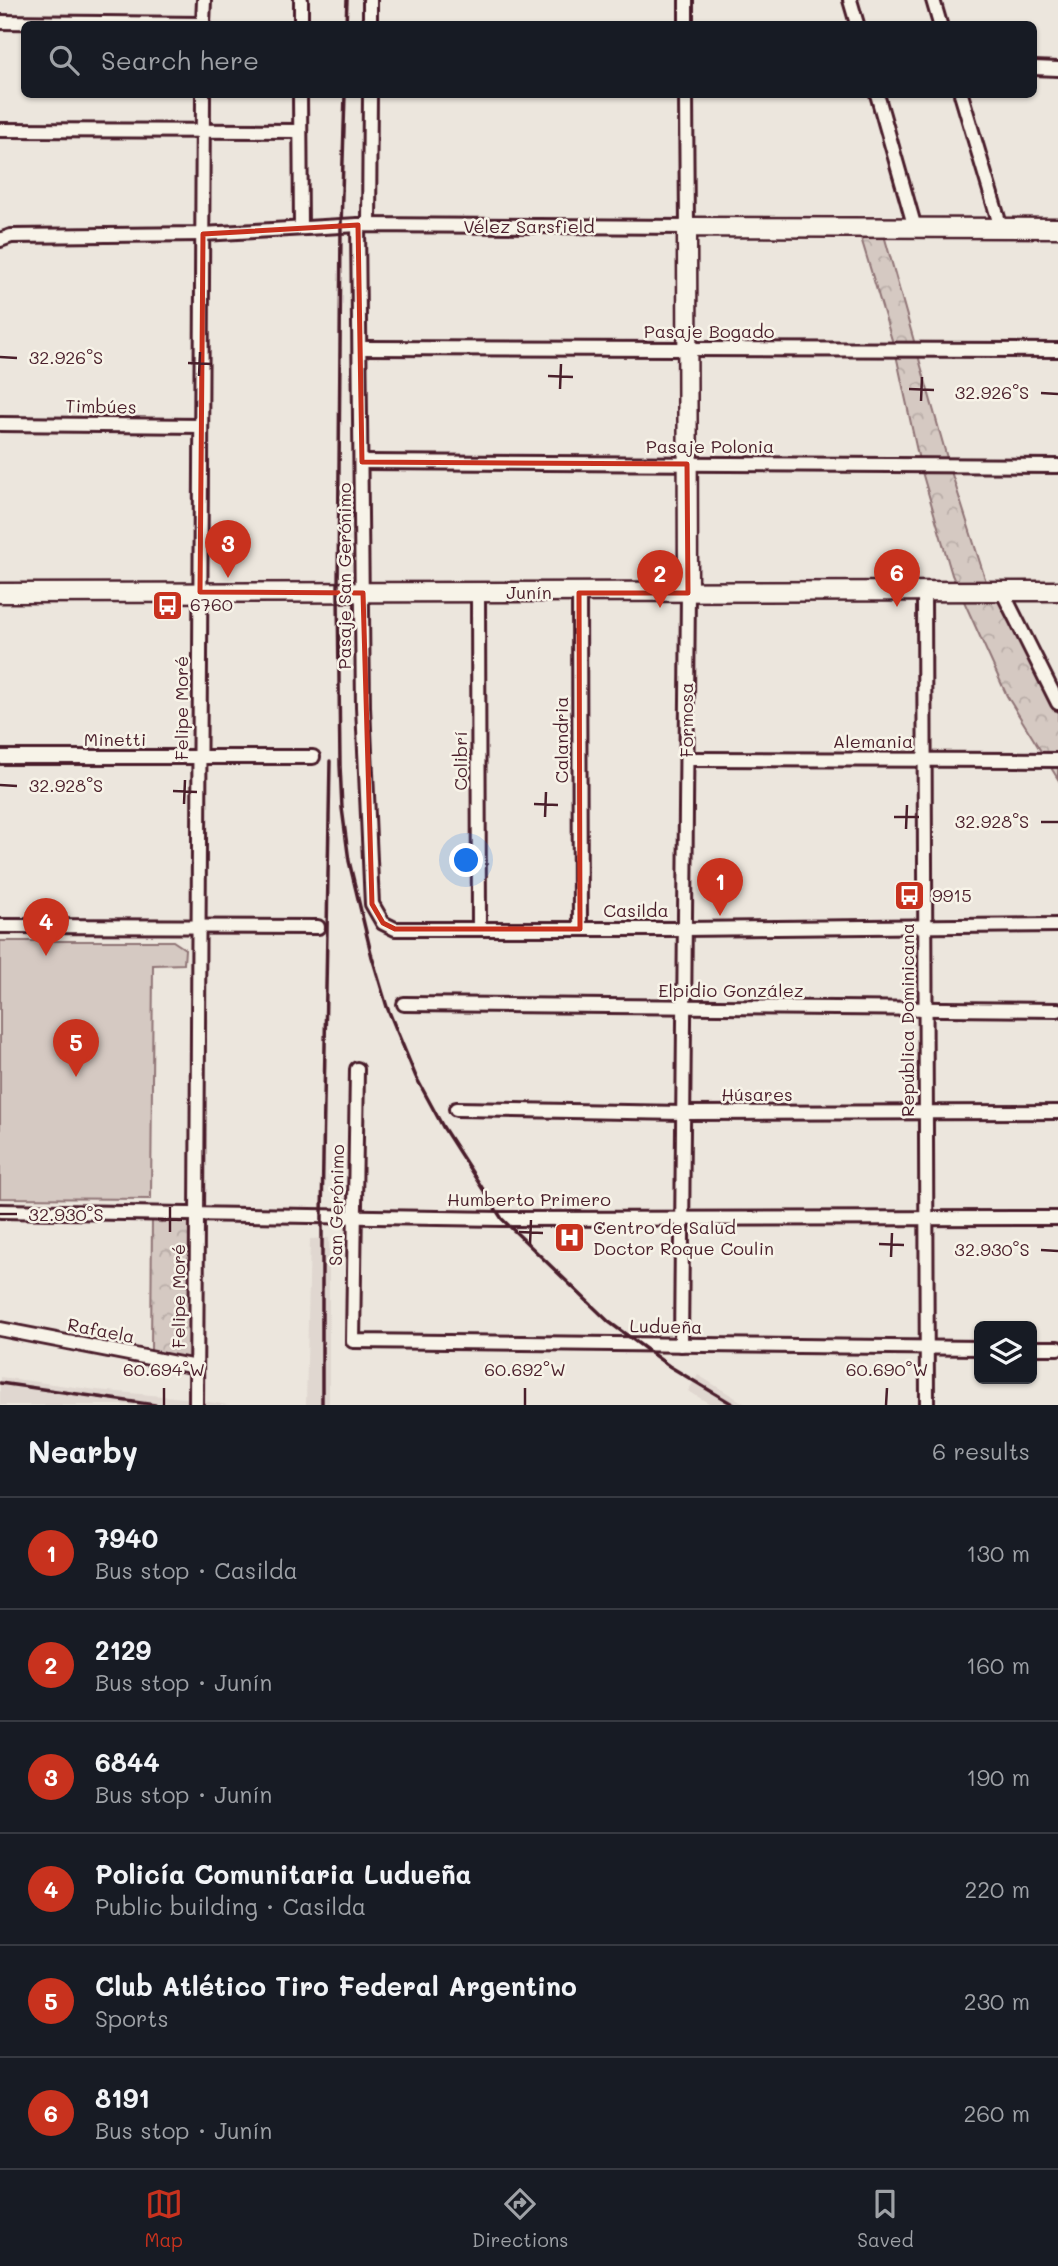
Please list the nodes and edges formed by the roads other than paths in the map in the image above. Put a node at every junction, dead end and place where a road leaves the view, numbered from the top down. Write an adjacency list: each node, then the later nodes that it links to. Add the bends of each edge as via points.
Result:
1 (204, 0): 7 (street)
2 (301, 0): 8 (street)
3 (370, 0): 9 (street)
4 (686, 0): 10 (street)
5 (850, 0): 11 (street)
6 (933, 0): 12 (street)
7 (203, 21)
8 (301, 21)
9 (370, 21)
10 (686, 21)
11 (856, 21)
12 (939, 21)
13 (0, 22): 14 (street)
14 (21, 22)
15 (1037, 68): 16 (street)
16 (1058, 69)
17 (203, 98): 24 (street, Felipe Moré)
18 (300, 98): 25 (street)
19 (370, 98): 26 (street, Pasaje San Gerónimo)
20 (686, 98): 27 (street, Formosa)
21 (878, 98): 29 (street)
22 (962, 98): 30 (street)
23 (0, 130): 24 (street)
24 (203, 131): 25 (street); 32 (street, Felipe Moré)
25 (300, 131): 28 (street)
26 (364, 225): 27 (street, Vélez Sarsfield); 28 (street, Vélez Sarsfield); 34 (street, Pasaje San Gerónimo)
27 (687, 227): 29 (main road, Vélez Sarsfield); 35 (main road, Formosa)
28 (300, 228): 32 (street, Vélez Sarsfield)
29 (915, 228): 30 (main road, Vélez Sarsfield)
30 (1001, 228): 31 (main road, Vélez Sarsfield)
31 (1058, 228)
32 (203, 234): 33 (street, Vélez Sarsfield, via 11,236); 38 (street, Felipe Moré)
33 (0, 240)
34 (360, 348): 35 (street, Pasaje Bogado); 39 (street, Pasaje San Gerónimo)
35 (687, 349): 36 (street, Pasaje Bogado); 40 (main road, Formosa)
36 (1058, 350)
37 (0, 424): 38 (street, Timbúes)
38 (201, 426): 44 (street, Felipe Moré)
39 (362, 462): 40 (street, Pasaje Polonia); 47 (street, Pasaje San Gerónimo)
40 (687, 464): 41 (street, Pasaje Polonia); 50 (main road, Formosa)
41 (1058, 466)
42 (1002, 591): 43 (main road, Junín); 45 (main road, Junín); 51 (street)
43 (1058, 591)
44 (200, 592): 46 (main road, Junín); 47 (main road, Junín); 53 (street, Felipe Moré)
45 (924, 592): 50 (main road, Junín); 56 (street, República Dominicana)
46 (0, 593)
47 (363, 593): 48 (main road, Junín); 58 (street, Pasaje San Gerónimo, via 372,904)
48 (478, 593): 49 (main road, Junín); 64 (street, Colibrí)
49 (579, 593): 50 (main road, Junín); 65 (street, Calandria)
50 (688, 593): 55 (street, Formosa)
51 (1058, 703)
52 (0, 757): 53 (street, Minetti)
53 (200, 757): 54 (street, Minetti); 61 (street, Felipe Moré)
54 (313, 757)
55 (688, 759): 56 (street, Alemania); 66 (street, Formosa)
56 (925, 759): 57 (street, Alemania); 62 (street, República Dominicana)
57 (1058, 760)
58 (383, 923): 64 (street, Casilda, via 395,929)
59 (1058, 925): 62 (street, Casilda)
60 (0, 926): 61 (street)
61 (198, 926): 63 (street); 77 (street, Felipe Moré)
62 (925, 926): 66 (street, Casilda); 69 (street, República Dominicana)
63 (318, 927)
64 (479, 929): 65 (street, Casilda)
65 (580, 929): 66 (street, Casilda)
66 (684, 929): 68 (street, Formosa)
67 (404, 1004): 68 (street, Elpidio González)
68 (685, 1008): 69 (street, Elpidio González); 74 (street, Formosa)
69 (925, 1009): 70 (street, Elpidio González); 75 (street, República Dominicana)
70 (1058, 1010)
71 (357, 1069): 78 (street, San Gerónimo)
72 (456, 1109): 74 (street, Húsares)
73 (1058, 1112): 75 (street, Húsares)
74 (683, 1113): 75 (street, Húsares); 79 (street, Formosa)
75 (926, 1113): 80 (street, República Dominicana)
76 (0, 1211): 77 (street, Humberto Primero)
77 (197, 1213): 78 (street, Humberto Primero); 89 (street, Felipe Moré)
78 (354, 1216): 79 (street, Humberto Primero); 83 (street, San Gerónimo)
79 (683, 1218): 80 (street, Humberto Primero); 84 (street, Formosa)
80 (926, 1218): 81 (street, Humberto Primero); 85 (street, República Dominicana)
81 (1058, 1218)
82 (0, 1329): 89 (street, Rafaela)
83 (352, 1341): 84 (street, Ludueña)
84 (681, 1345): 85 (street, Ludueña)
85 (926, 1348): 86 (street, Ludueña); 91 (street, República Dominicana)
86 (974, 1348)
87 (1037, 1348): 88 (street)
88 (1058, 1348)
89 (196, 1367): 90 (street, Felipe Moré)
90 (196, 1405)
91 (927, 1405)

